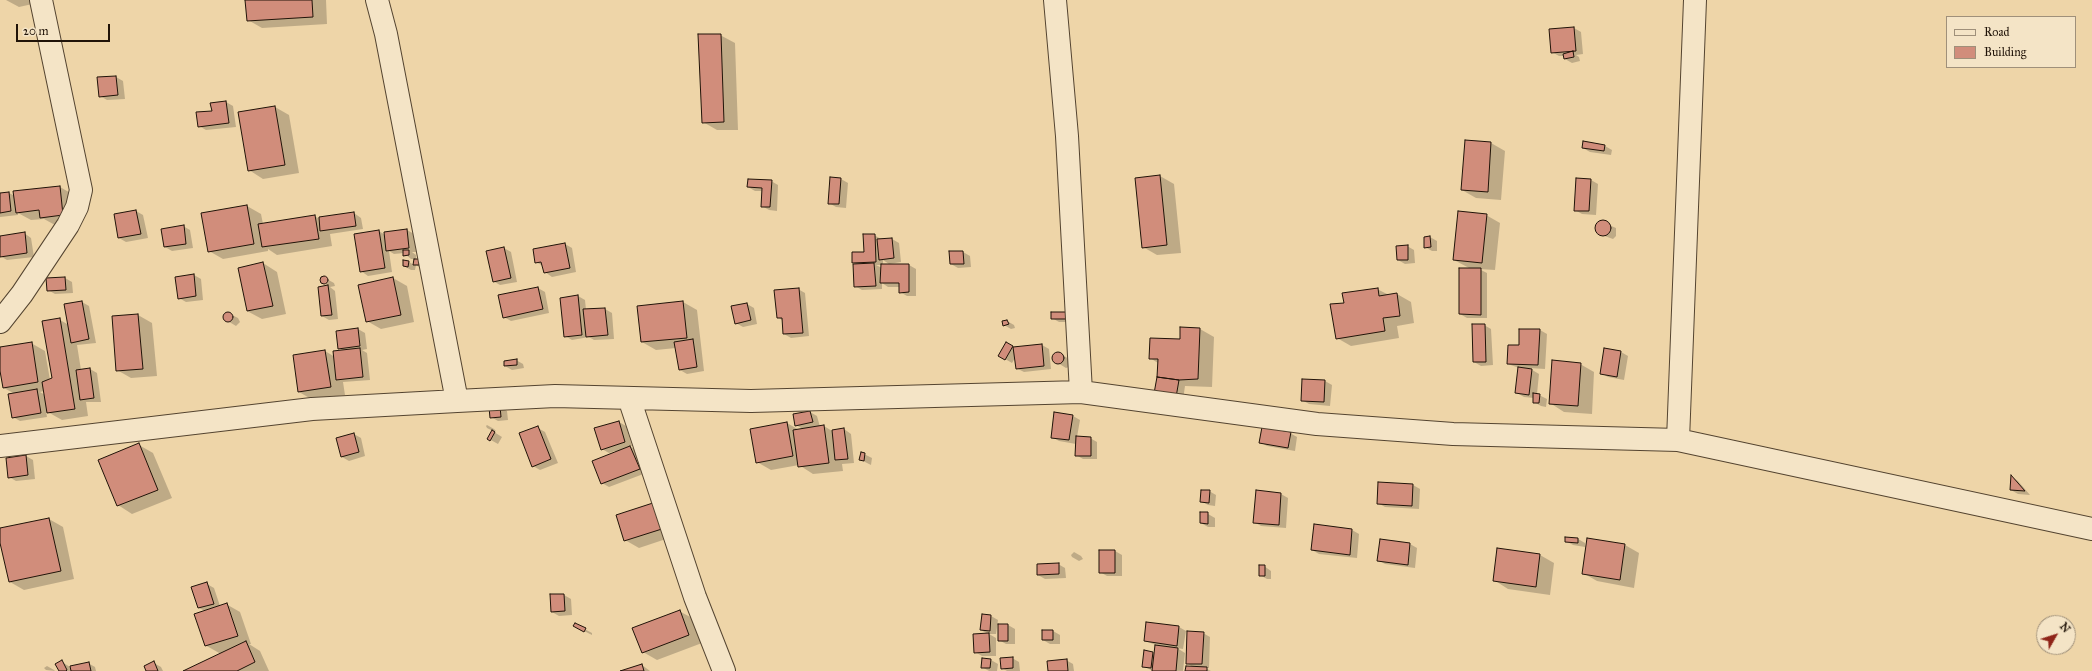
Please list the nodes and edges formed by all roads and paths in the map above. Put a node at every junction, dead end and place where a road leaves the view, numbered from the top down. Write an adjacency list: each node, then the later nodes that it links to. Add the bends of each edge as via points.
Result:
1 (41, 0): 5 (street, via 80,190 77,206 68,225)
2 (377, 0): 8 (street)
3 (1054, 0): 6 (street, via 1067,136)
4 (1695, 0): 9 (street)
5 (0, 322)
6 (1081, 392): 7 (street, via 751,401); 9 (street, via 1317,424 1453,434)
7 (629, 398): 8 (street, via 555,396); 12 (street, via 695,597)
8 (457, 401): 10 (street, via 312,409)
9 (1678, 440): 11 (street)
10 (0, 446)
11 (2092, 529)
12 (724, 671)

